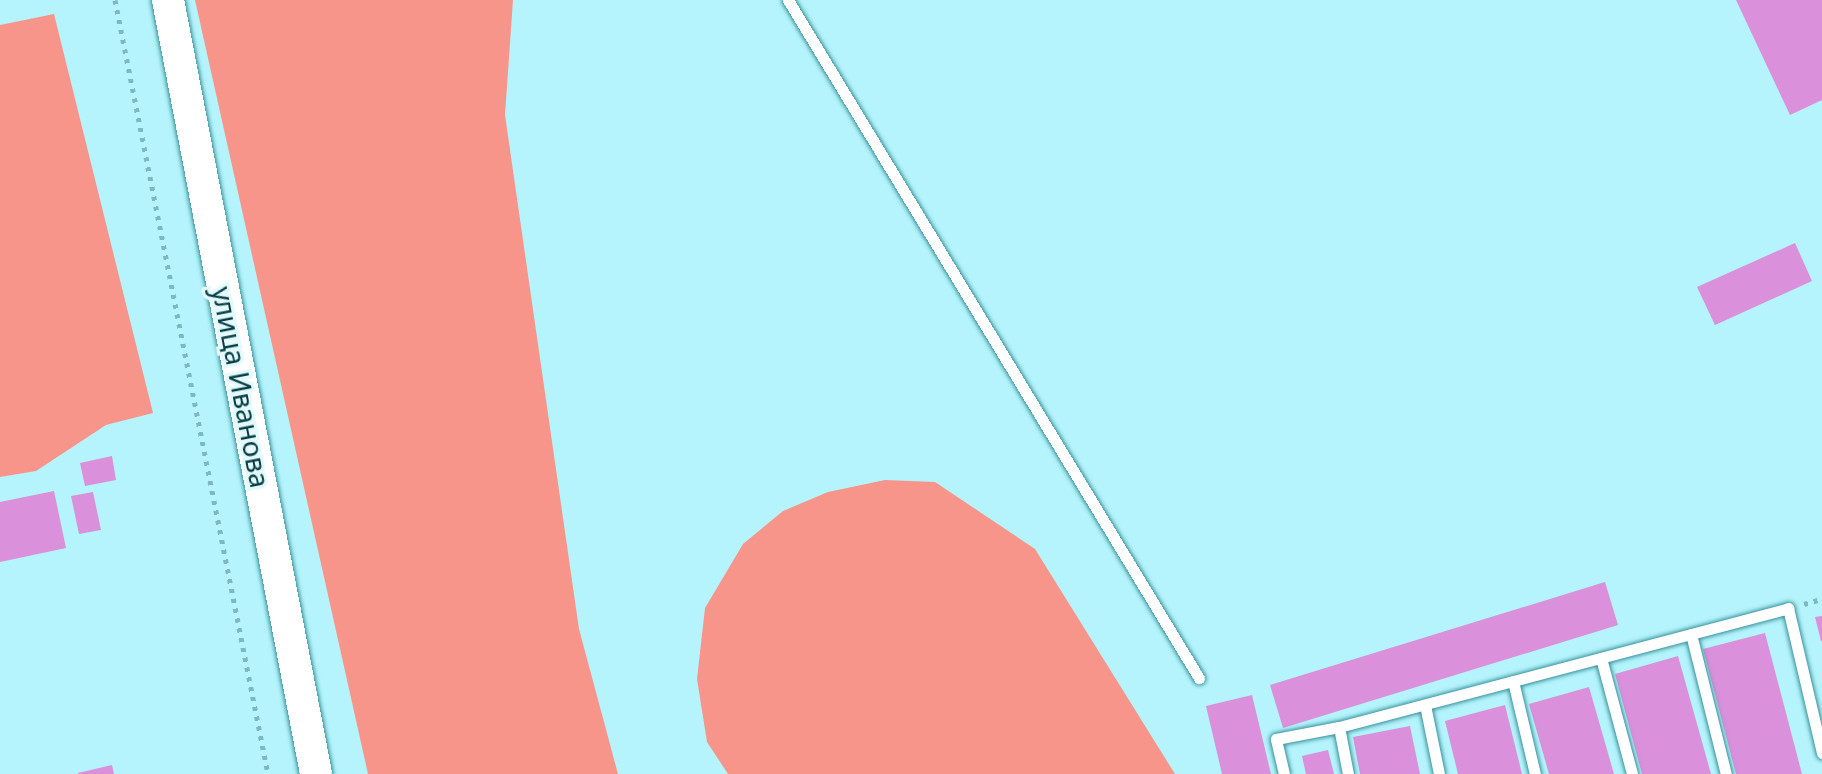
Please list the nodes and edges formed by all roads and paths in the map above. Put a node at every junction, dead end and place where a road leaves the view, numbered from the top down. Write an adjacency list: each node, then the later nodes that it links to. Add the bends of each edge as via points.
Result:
1 (115, 0): 11 (path)
2 (168, 0): 12 (main road, улица Иванова)
3 (788, 0): 6 (lane)
4 (1691, 634): 5 (lane); 10 (lane, via 1788,608); 18 (lane)
5 (1601, 658): 7 (lane); 17 (lane)
6 (1199, 678)
7 (1513, 681): 8 (lane); 16 (lane)
8 (1425, 705): 9 (lane); 15 (lane)
9 (1339, 727): 13 (lane, via 1276,739); 14 (lane)
10 (1822, 753)
11 (268, 774)
12 (316, 774)
13 (1284, 774)
14 (1348, 774)
15 (1439, 774)
16 (1535, 774)
17 (1632, 774)
18 (1726, 774)

